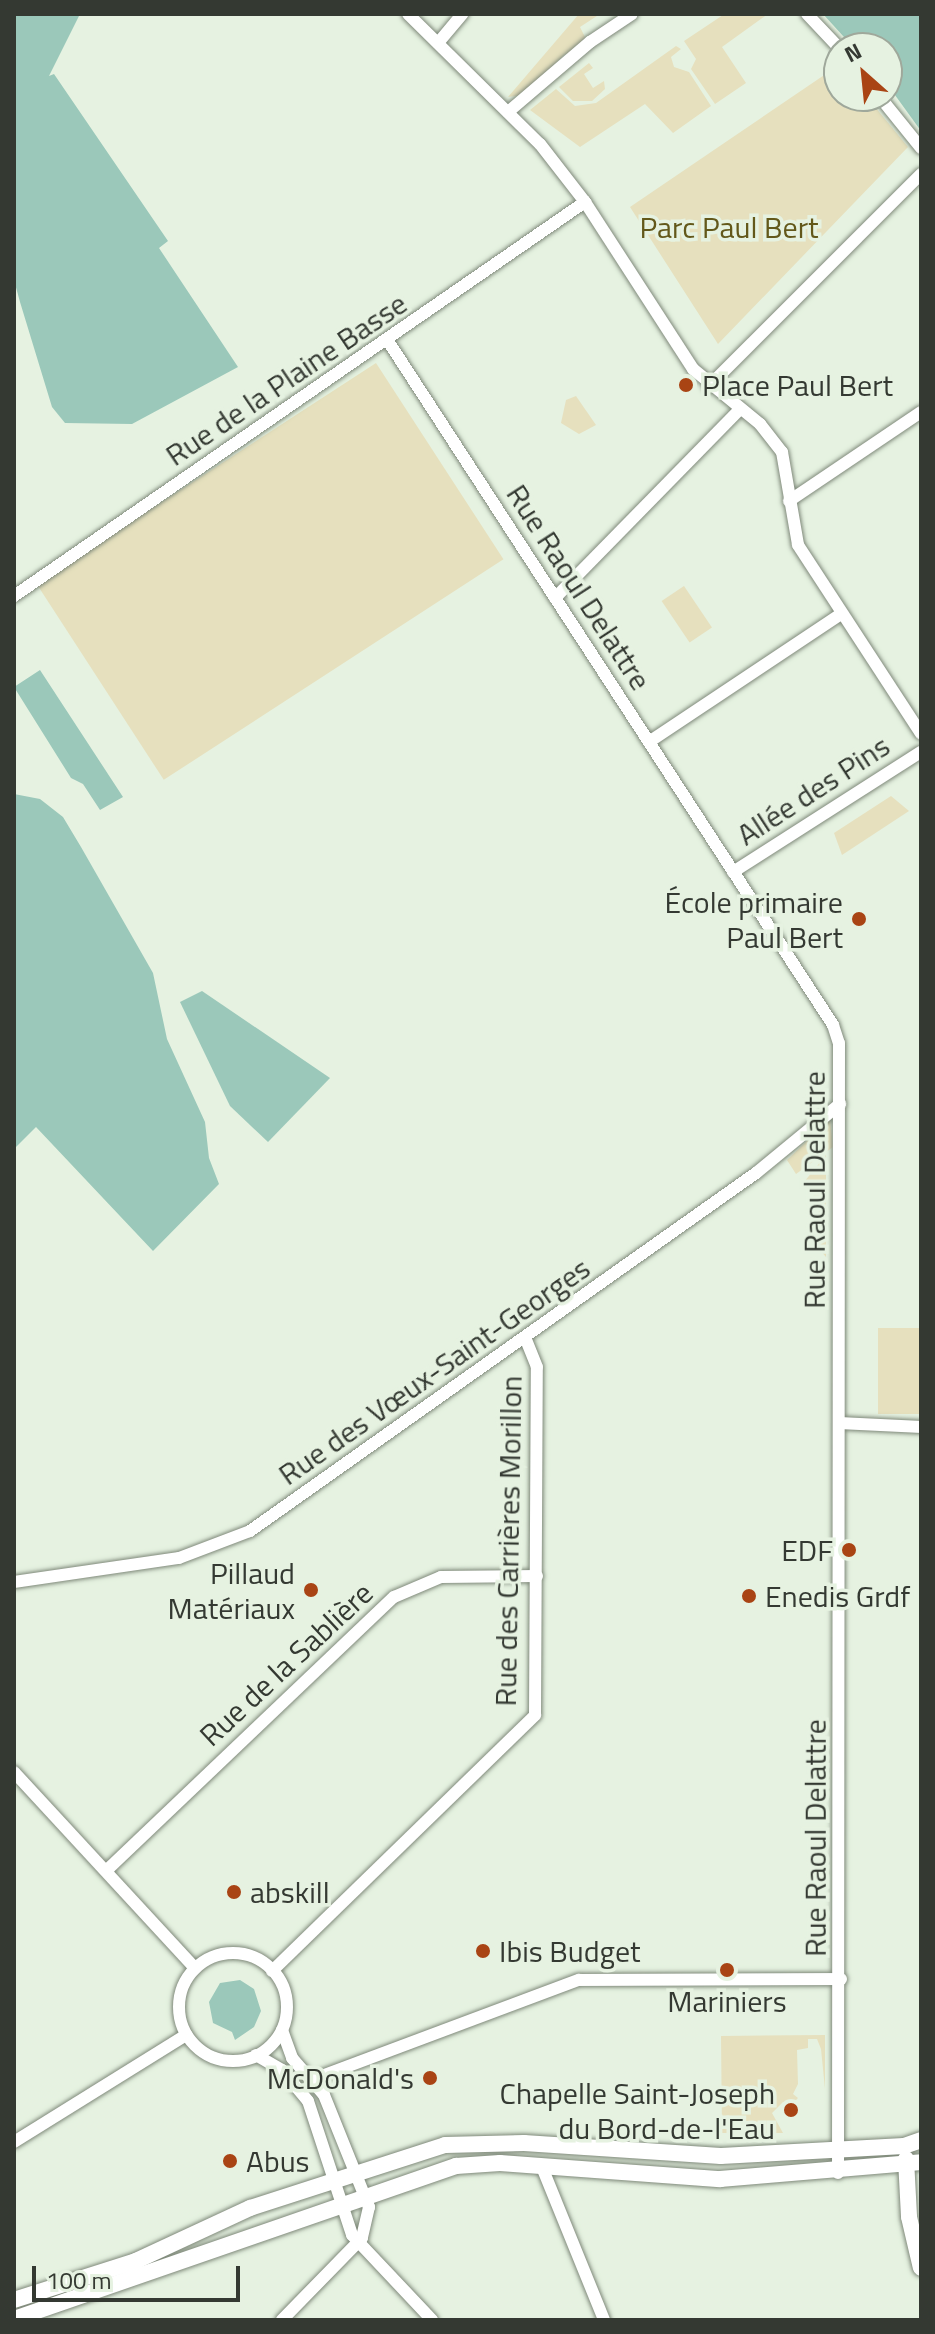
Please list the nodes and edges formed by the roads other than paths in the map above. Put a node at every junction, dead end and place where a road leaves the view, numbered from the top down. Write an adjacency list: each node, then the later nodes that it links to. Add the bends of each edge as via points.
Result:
1 (408, 14): 6 (street)
2 (462, 14): 6 (street)
3 (632, 14): 7 (street, via 590,42)
4 (807, 14): 5 (street)
5 (824, 32)
6 (438, 43): 7 (street)
7 (508, 112): 11 (street)
8 (892, 112): 9 (street)
9 (921, 148)
10 (921, 174): 13 (street)
11 (585, 202): 12 (street, Rue de la Plaine Basse); 13 (street)
12 (388, 341): 17 (street, Rue de la Plaine Basse); 18 (street, Rue Raoul Delattre)
13 (709, 386): 14 (street)
14 (740, 409): 16 (street, via 782,452); 18 (street)
15 (921, 412): 16 (street)
16 (789, 501): 19 (street, via 798,545)
17 (14, 596)
18 (555, 598): 21 (street, Rue Raoul Delattre)
19 (841, 614): 20 (street); 21 (street)
20 (921, 734)
21 (649, 742): 23 (street, Rue Raoul Delattre)
22 (921, 752): 23 (street, Allée des Pins)
23 (733, 872): 24 (street, Rue Raoul Delattre, via 833,1025 839,1043)
24 (840, 1104): 25 (street, Rue des Vœux-Saint-Georges, via 802,1140); 26 (street, Rue Raoul Delattre)
25 (526, 1340): 28 (street, Rue des Carrières Morillon, via 537,1367); 29 (street, Rue des Vœux-Saint-Georges, via 226,1543 167,1560)
26 (840, 1423): 27 (street); 34 (street, Rue Raoul Delattre)
27 (921, 1427)
28 (537, 1576): 31 (street, Rue de la Sablière, via 441,1577 394,1597); 33 (street, Rue des Carrières Morillon, via 538,1708 530,1724)
29 (14, 1582)
30 (14, 1772): 31 (street)
31 (107, 1870): 32 (street)
32 (195, 1968): 33 (street, via 230,1953 249,1956); 36 (street, via 179,2003)
33 (272, 1971): 35 (street, via 286,1999)
34 (841, 1979): 38 (street, via 579,1980); 42 (street, Rue Raoul Delattre)
35 (282, 2030): 37 (street); 38 (street, via 287,2051)
36 (186, 2035): 37 (street, via 217,2059); 40 (street)
37 (256, 2055): 47 (street, via 282,2070 306,2096)
38 (311, 2080): 46 (street, via 324,2095)
39 (921, 2140): 41 (main road)
40 (14, 2142)
41 (904, 2146): 42 (main road); 43 (main road)
42 (838, 2150): 45 (street, Rue Raoul Delattre); 46 (main road, via 721,2156 470,2144 426,2149)
43 (914, 2165): 45 (main road); 49 (main road, via 909,2217)
44 (542, 2167): 45 (main road, via 692,2179); 46 (main road, via 456,2166); 54 (street)
45 (838, 2173)
46 (361, 2184): 47 (main road); 47 (main road); 48 (street, via 366,2229)
47 (339, 2190): 48 (street); 50 (main road, via 250,2208 136,2261); 51 (main road, via 140,2279)
48 (357, 2242): 52 (street); 53 (street)
49 (921, 2268)
50 (14, 2300)
51 (14, 2319)
52 (282, 2320)
53 (432, 2320)
54 (604, 2320)

